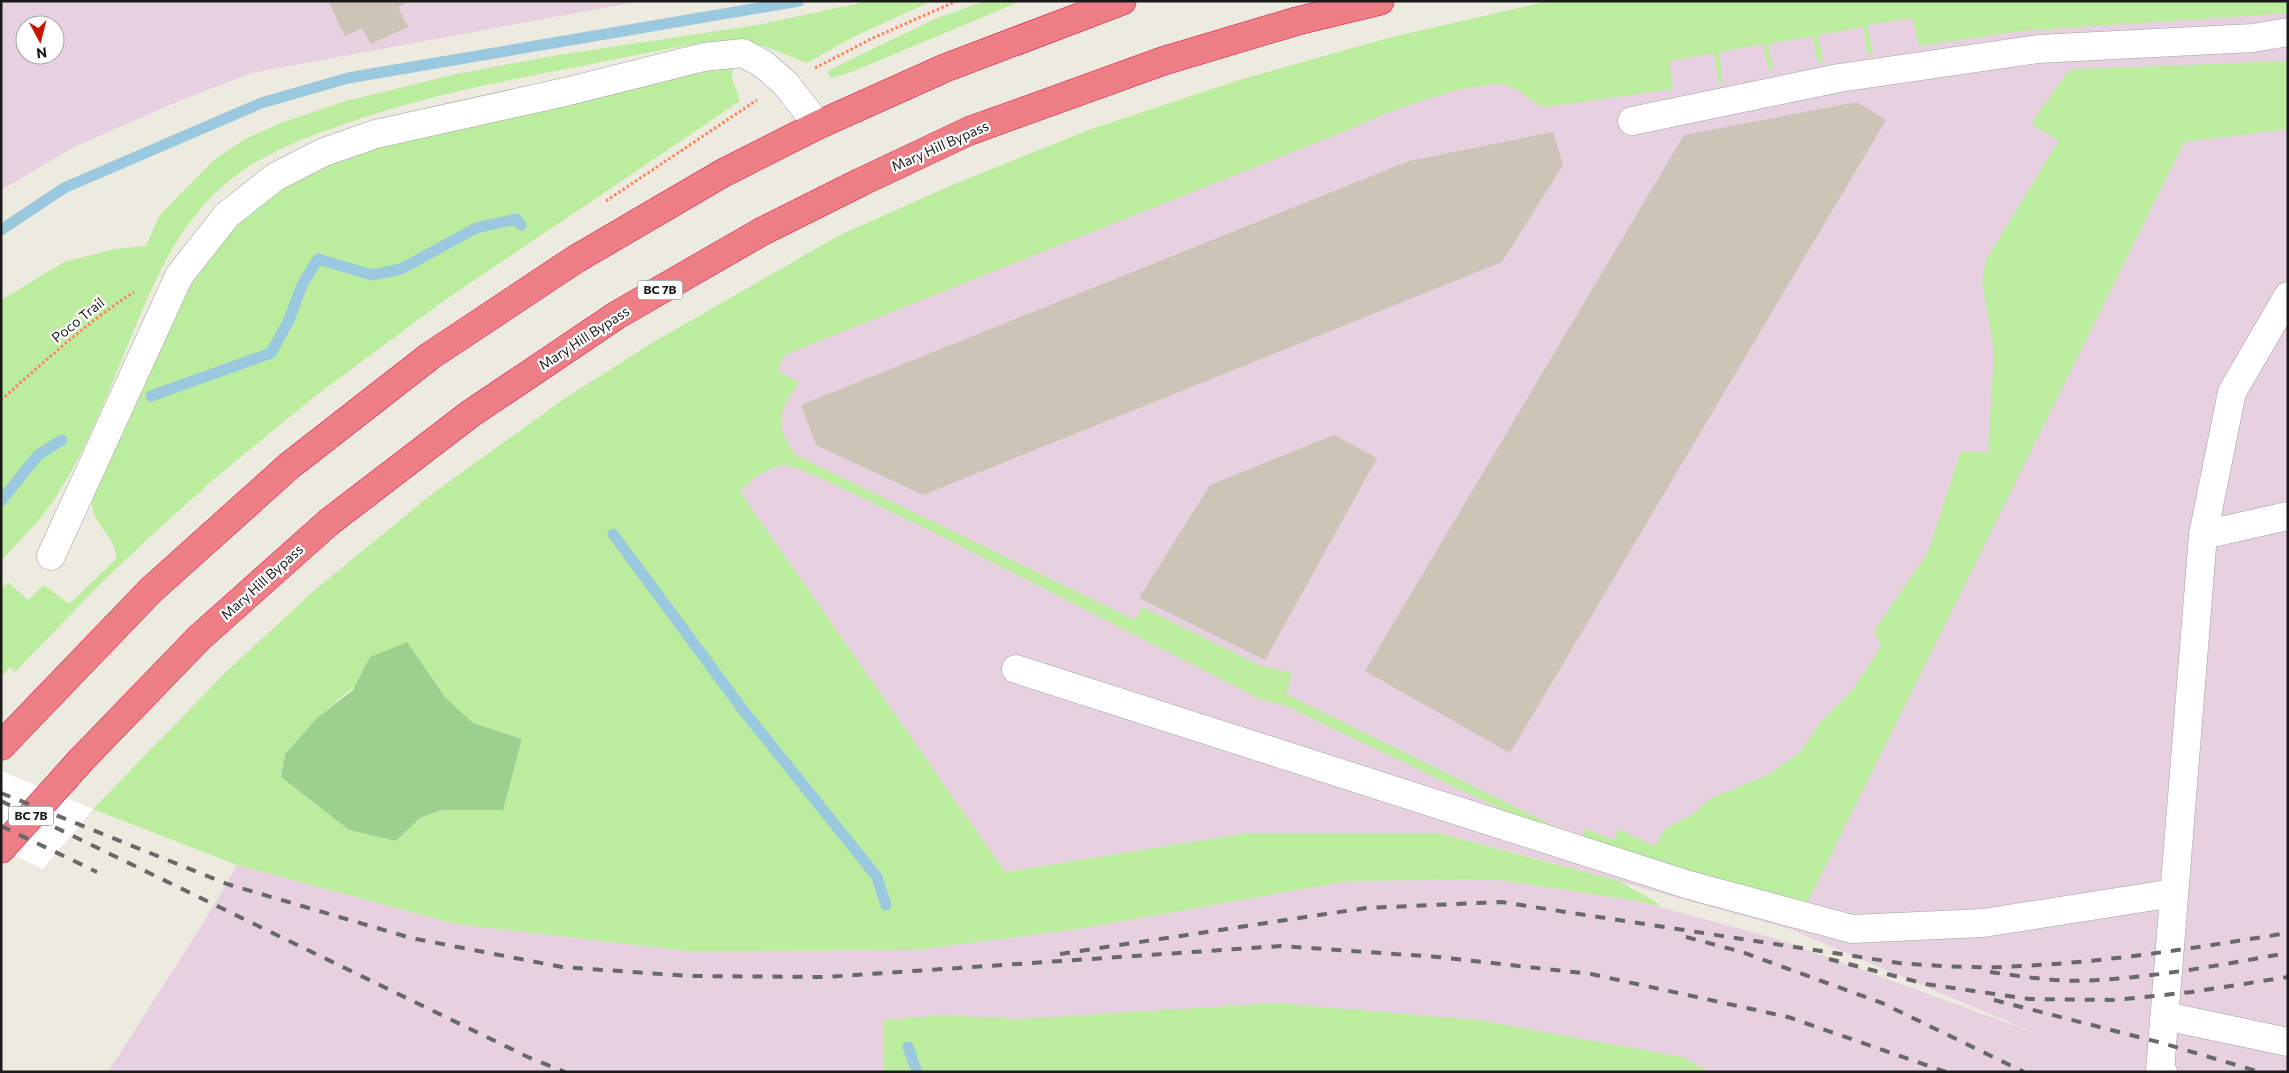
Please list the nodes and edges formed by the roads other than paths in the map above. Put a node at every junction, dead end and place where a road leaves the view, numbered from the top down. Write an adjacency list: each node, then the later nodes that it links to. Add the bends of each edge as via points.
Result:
1 (1122, 1): 5 (highway, via 945,68)
2 (1380, 1): 12 (highway, Mary Hill Bypass / BC 7B, via 1297,21 1163,61 969,131 761,232 617,315 470,414 329,522 199,638 81,760)
3 (2288, 32): 4 (lane, via 2253,38 2038,49 1839,78)
4 (1632, 121)
5 (818, 125): 9 (lane, via 785,83 763,64 743,53 704,57 376,134 324,152 275,178 227,215 179,276); 11 (highway, via 723,173 584,254 430,356 289,466 151,590)
6 (2288, 296): 8 (lane, via 2232,392)
7 (2288, 516): 8 (lane)
8 (2203, 535): 13 (lane)
9 (51, 556)
10 (1016, 669): 13 (lane, via 1689,885 1852,928 1983,923)
11 (1, 746)
12 (1, 850)
13 (2174, 893): 14 (lane)
14 (2165, 1016): 15 (lane); 16 (lane, via 2160,1070)
15 (2288, 1042)
16 (2163, 1072)

